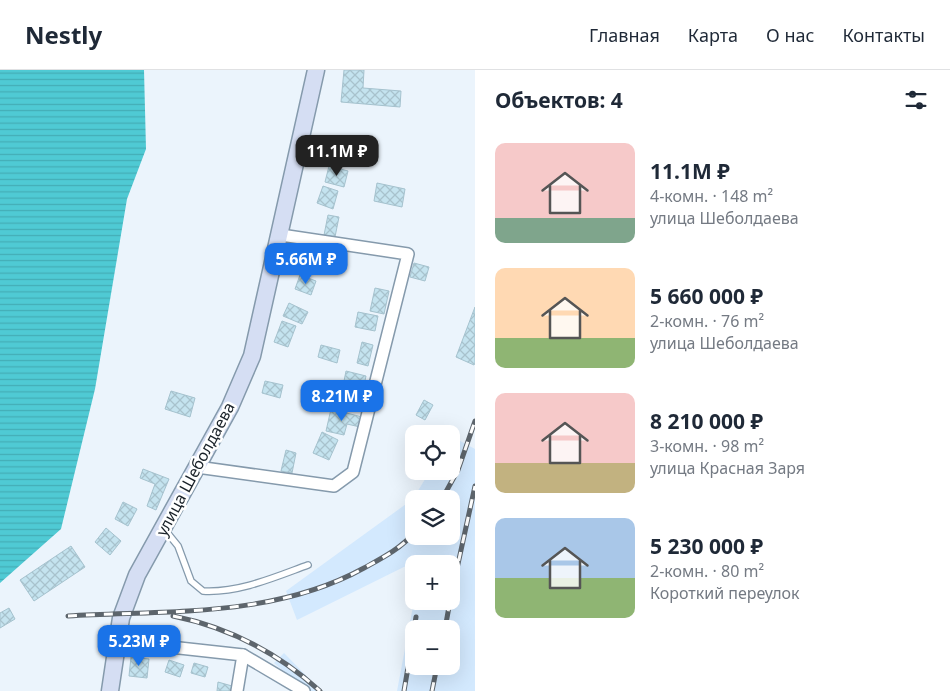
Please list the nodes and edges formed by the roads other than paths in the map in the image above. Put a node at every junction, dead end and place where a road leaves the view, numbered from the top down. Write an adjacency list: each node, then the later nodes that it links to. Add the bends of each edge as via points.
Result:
1 (316, 70): 2 (street, улица Шеболдаева)
2 (280, 235): 3 (street, улица Шеболдаева, via 252,356 230,407); 3 (street, via 408,254 353,472 334,486)
3 (197, 467): 4 (street, улица Шеболдаева)
4 (163, 528): 5 (lane, via 178,546 191,581 203,591 243,586); 6 (street, улица Шеболдаева, via 137,575)
5 (308, 565)
6 (116, 641): 7 (street); 8 (street, улица Шеболдаева)
7 (243, 655): 9 (street); 10 (street)
8 (110, 691)
9 (237, 691)
10 (304, 691)

